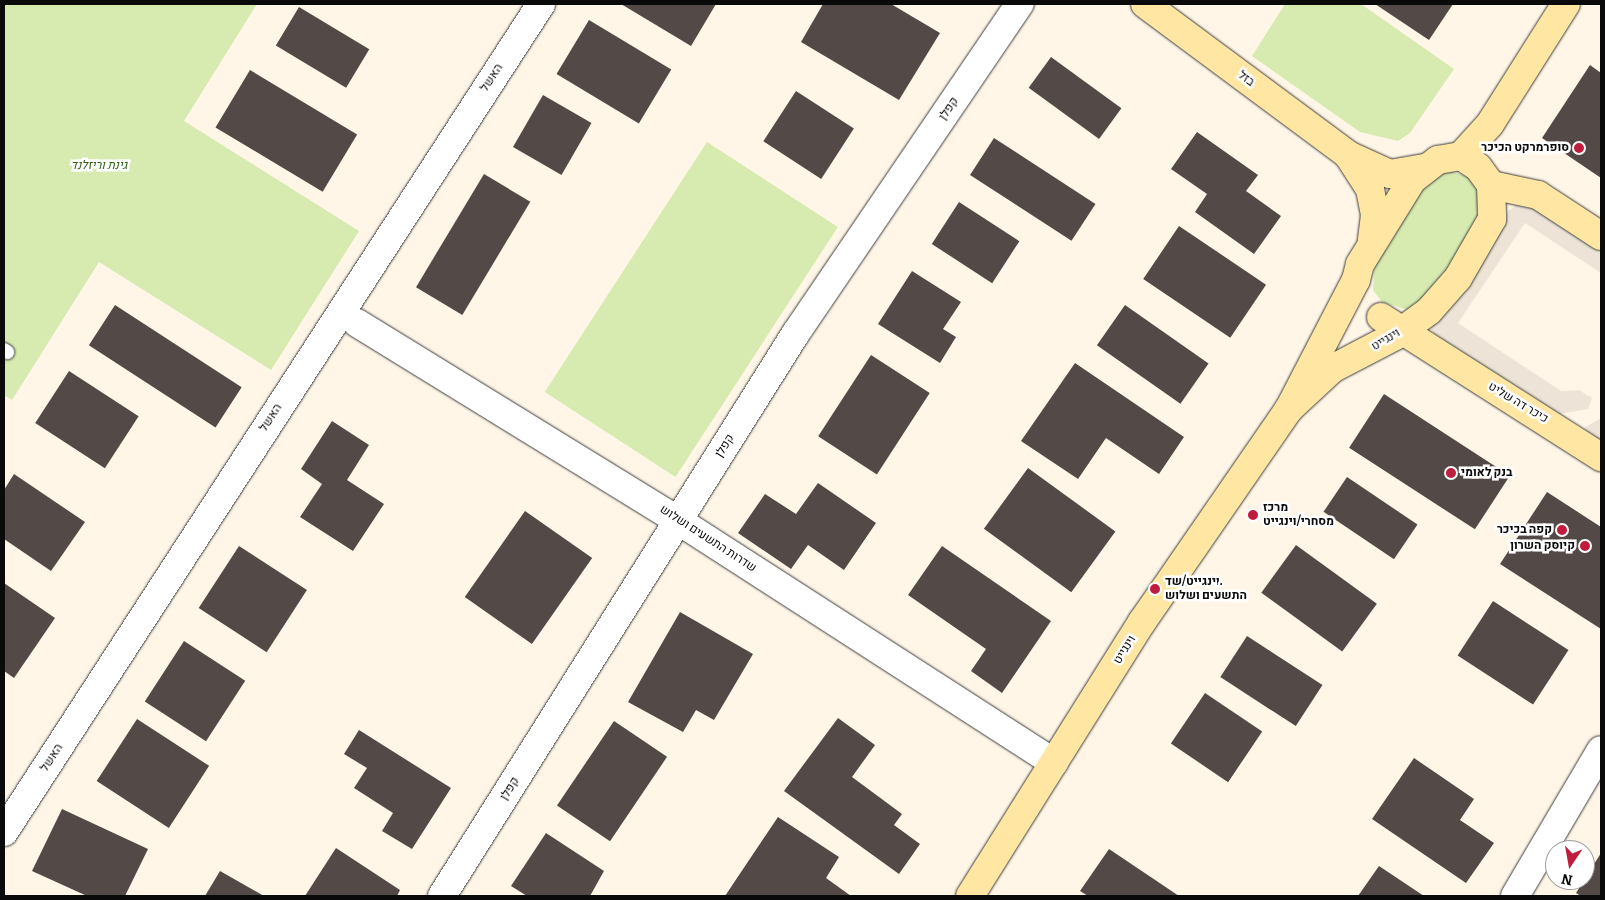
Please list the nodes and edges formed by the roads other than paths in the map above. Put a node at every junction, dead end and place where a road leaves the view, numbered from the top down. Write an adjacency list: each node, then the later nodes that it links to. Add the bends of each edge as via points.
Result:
1 (541, 4): 20 (street, האשל)
2 (1020, 4): 17 (street, קפלן, via 796,333)
3 (1145, 4): 5 (street, בזל)
4 (1566, 4): 7 (street, via 1490,124)
5 (1348, 155): 6 (street, בזל, via 1390,174); 9 (street, בזל, via 1370,189 1375,215)
6 (1425, 168): 7 (street, via 1438,160); 9 (street, via 1412,180)
7 (1477, 169): 8 (street, via 1508,192 1538,195); 11 (street, וינגייט, via 1492,219 1458,278)
8 (1601, 236)
9 (1371, 245): 10 (street, וינגייט)
10 (1356, 280): 11 (street, via 1368,305); 15 (street, וינגייט)
11 (1403, 322): 13 (street, וינגייט); 14 (street, כיכר דה שליט)
12 (357, 323): 17 (street, שדרות התשעים ושלוש)
13 (1377, 347): 14 (street, כיכר דה שליט, via 1398,343); 15 (street, וינגייט, via 1332,369)
14 (1434, 352): 16 (street, כיכר דה שליט)
15 (1288, 409): 19 (street, וינגייט, via 1142,622)
16 (1601, 457)
17 (679, 520): 19 (street, שדרות התשעים ושלוש); 21 (street, קפלן)
18 (1601, 750): 23 (street)
19 (1054, 763): 22 (street, וינגייט)
20 (4, 832)
21 (442, 896)
22 (970, 896)
23 (1515, 896)

